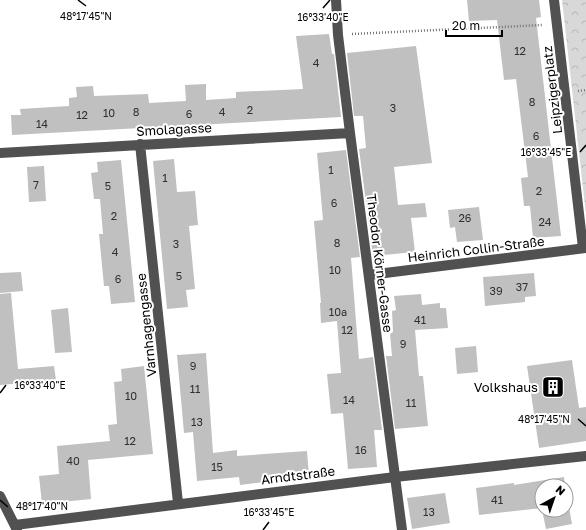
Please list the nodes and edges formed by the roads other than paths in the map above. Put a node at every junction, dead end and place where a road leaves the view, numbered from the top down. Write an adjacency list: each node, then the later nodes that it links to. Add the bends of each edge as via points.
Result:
1 (336, 0): 3 (street, Theodor Körner-Gasse)
2 (554, 0): 6 (street, Leipzigerplatz)
3 (350, 133): 4 (street, Smolagasse); 7 (street, Theodor Körner-Gasse)
4 (140, 144): 5 (street, Smolagasse); 11 (street, Varnhagengasse)
5 (0, 153)
6 (585, 248): 7 (street, Heinrich Collin-Straße)
7 (369, 275): 9 (street, Theodor Körner-Gasse)
8 (586, 456): 9 (street, Arndtstraße)
9 (395, 477): 11 (street, Arndtstraße); 13 (street, Theodor Körner-Gasse)
10 (0, 496): 12 (street)
11 (178, 503): 12 (street, Arndtstraße)
12 (16, 528)
13 (402, 530)

